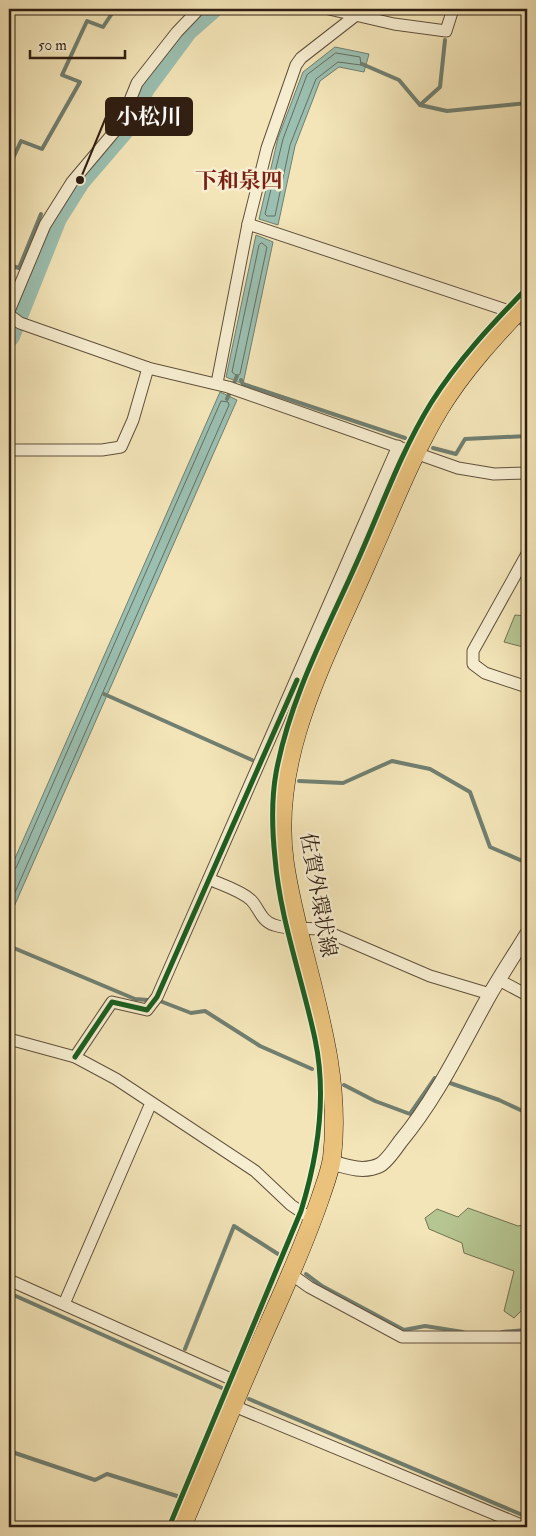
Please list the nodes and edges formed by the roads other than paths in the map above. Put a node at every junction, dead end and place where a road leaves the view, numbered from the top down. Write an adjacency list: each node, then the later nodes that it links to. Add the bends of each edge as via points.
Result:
1 (199, 9): 6 (street, via 137,83 120,125 72,182 46,225)
2 (329, 9): 4 (street)
3 (453, 9): 4 (street, via 446,31)
4 (355, 16): 5 (street, via 296,65 266,148)
5 (248, 224): 7 (street); 10 (street)
6 (9, 311)
7 (524, 311): 13 (main road, 佐賀外環状線, via 477,356 456,383)
8 (9, 315): 9 (street, via 20,323)
9 (148, 368): 10 (street); 12 (street, via 133,420 121,447)
10 (227, 386): 11 (street)
11 (398, 446): 13 (street); 17 (street)
12 (9, 450)
13 (416, 452): 14 (street, via 458,468 494,474); 18 (main road, 佐賀外環状線, via 309,696 294,742 282,815 285,862)
14 (527, 473)
15 (527, 554): 16 (street, via 473,651 473,664 485,673)
16 (527, 687)
17 (209, 879): 18 (street, via 248,898 272,925); 24 (street, via 155,1001 147,1010 112,1002)
18 (299, 930): 21 (street, via 324,930 430,976); 26 (main road, 佐賀外環状線, via 334,1086)
19 (527, 934): 20 (street)
20 (499, 980): 21 (street); 22 (street)
21 (490, 994): 26 (street, via 427,1108 381,1165 365,1169)
22 (527, 995)
23 (9, 1039): 24 (street)
24 (76, 1057): 25 (street)
25 (151, 1102): 27 (street, via 255,1171 291,1205); 30 (street)
26 (331, 1162): 27 (main road, 佐賀外環状線)
27 (313, 1220): 28 (main road, 佐賀外環状線)
28 (291, 1274): 31 (street, via 402,1337); 32 (main road, 佐賀外環状線)
29 (9, 1280): 30 (street)
30 (64, 1304): 32 (street)
31 (527, 1337)
32 (242, 1384): 33 (main road, 佐賀外環状線)
33 (234, 1406): 34 (main road, 佐賀外環状線); 35 (street)
34 (182, 1527)
35 (526, 1527)

